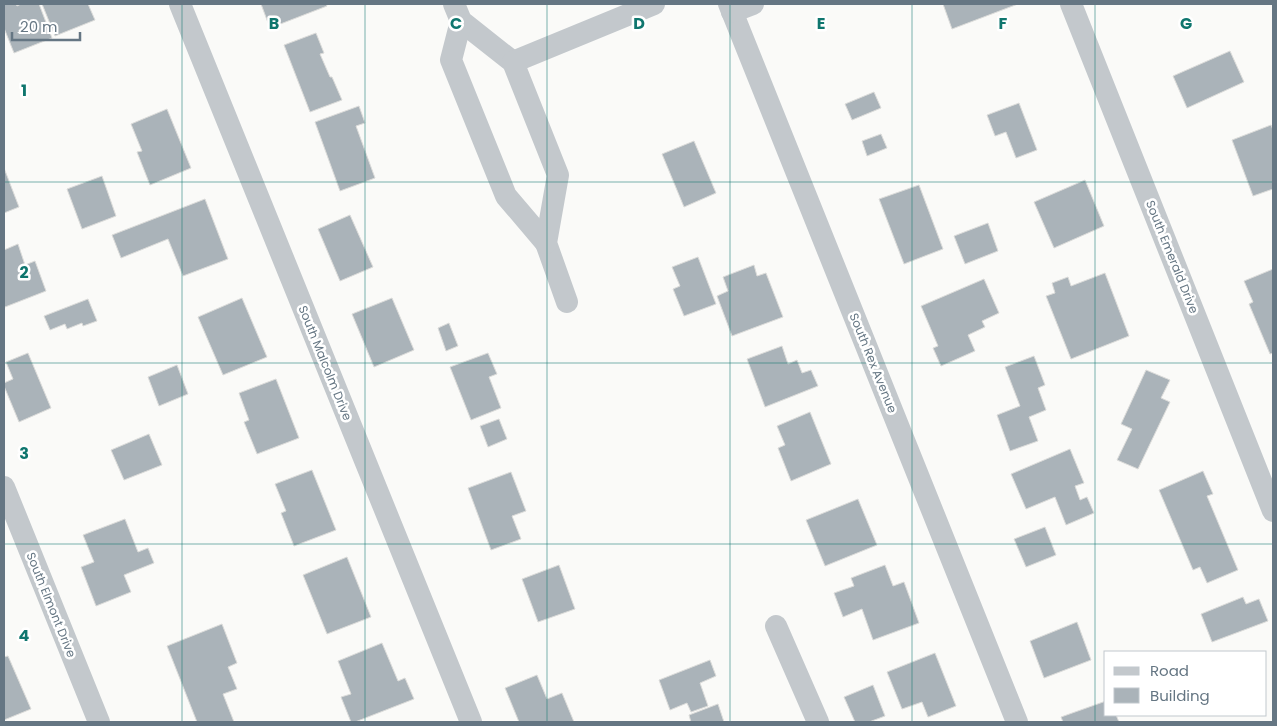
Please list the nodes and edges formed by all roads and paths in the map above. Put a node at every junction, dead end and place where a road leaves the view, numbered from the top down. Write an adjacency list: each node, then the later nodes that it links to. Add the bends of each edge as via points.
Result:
1 (180, 4): 14 (street, South Malcolm Drive)
2 (654, 4): 7 (street)
3 (753, 4): 5 (street)
4 (1070, 4): 11 (street, South Emerald Drive)
5 (730, 8): 16 (street, South Rex Avenue)
6 (457, 12): 7 (street); 8 (street, via 451,60 506,196)
7 (513, 62): 8 (street, via 558,175)
8 (546, 243): 9 (street)
9 (567, 302)
10 (4, 488): 13 (street, South Elmont Drive)
11 (1273, 511)
12 (776, 626): 15 (street)
13 (99, 722)
14 (471, 722)
15 (818, 722)
16 (1017, 722)

